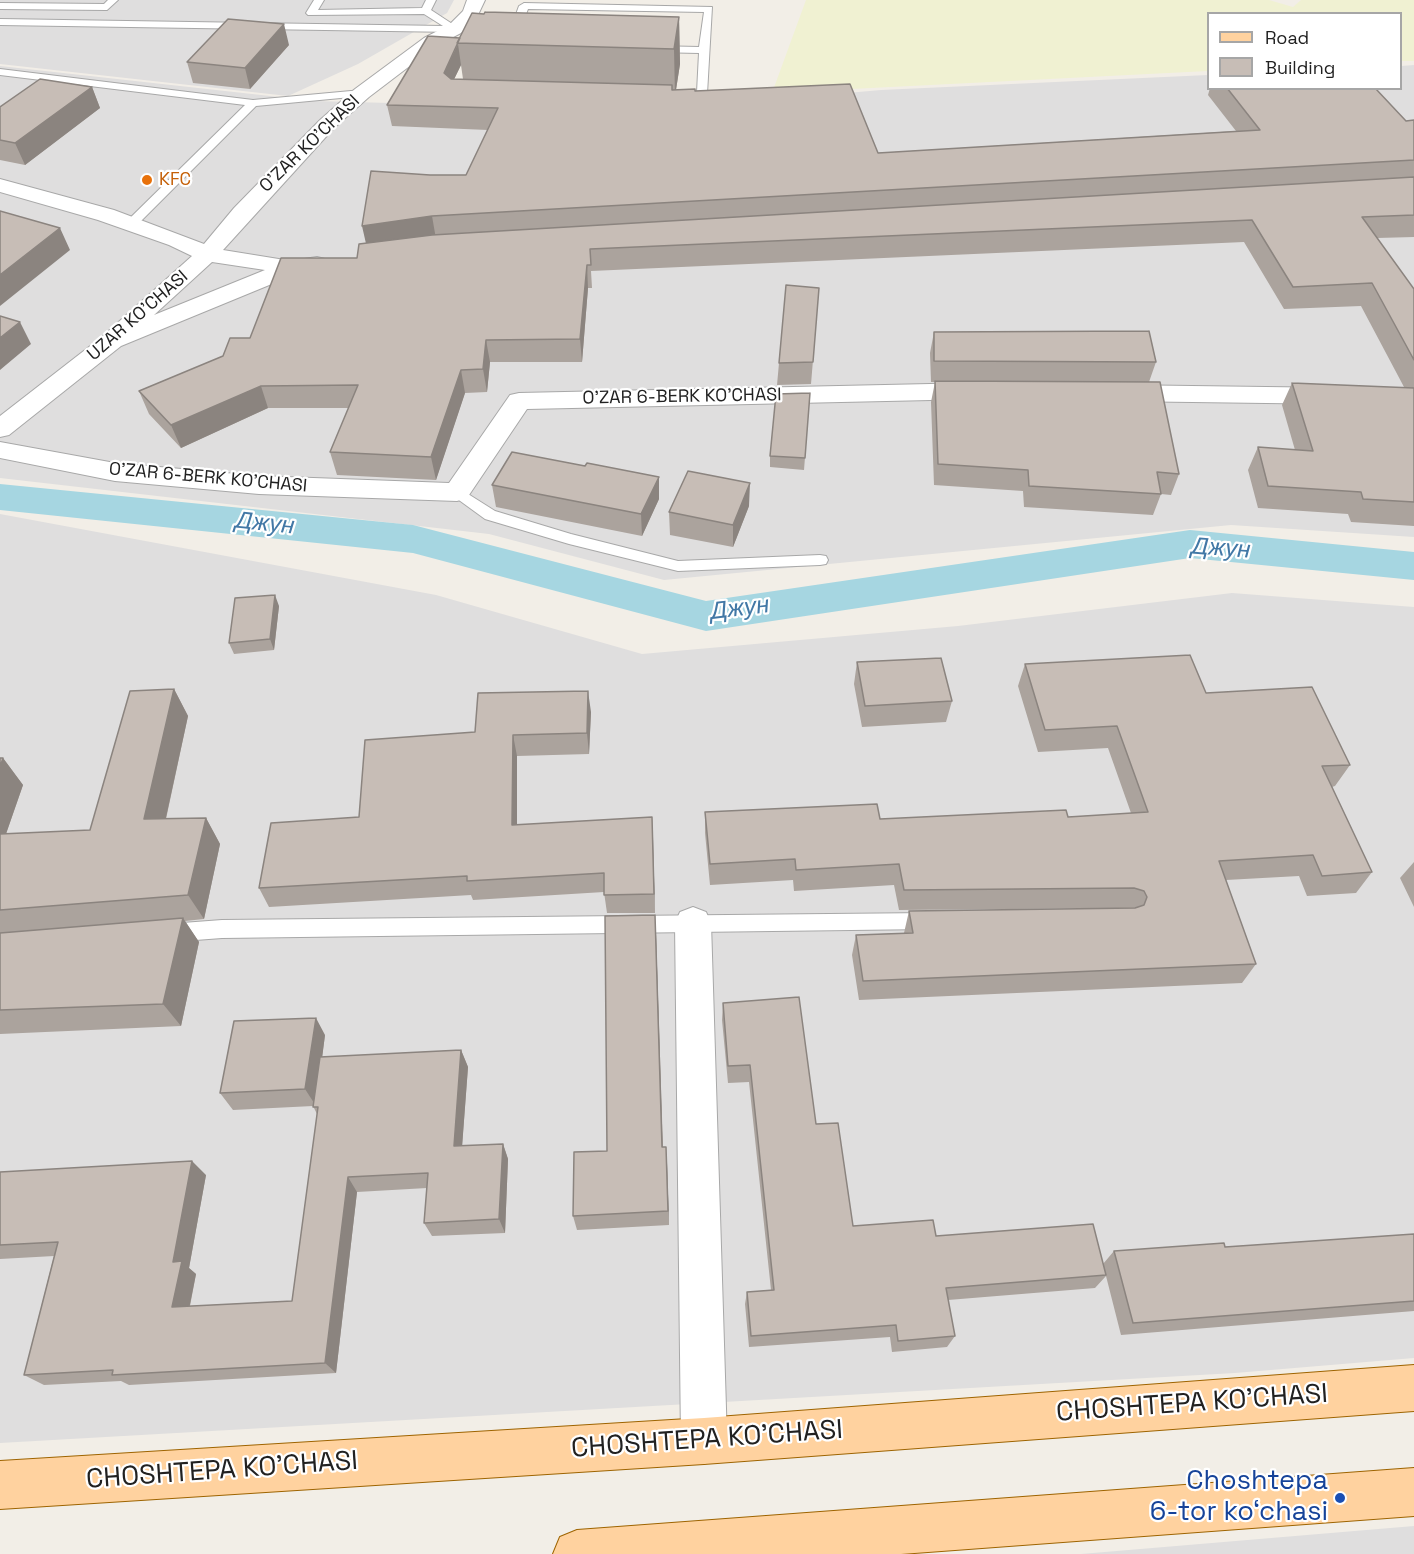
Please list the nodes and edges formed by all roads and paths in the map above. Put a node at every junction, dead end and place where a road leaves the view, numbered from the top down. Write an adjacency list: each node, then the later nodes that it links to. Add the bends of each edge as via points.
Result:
1 (113, 0): 7 (lane, via 107,8)
2 (319, 0): 8 (lane, via 311,13)
3 (431, 0): 8 (lane)
4 (476, 0): 10 (street, O'ZAR KO'CHASI)
5 (525, 3): 6 (lane); 11 (lane, via 509,46)
6 (710, 5): 13 (lane)
7 (0, 6)
8 (426, 11): 10 (lane)
9 (0, 22): 10 (lane)
10 (459, 32): 15 (street, O'ZAR KO'CHASI, via 430,42)
11 (520, 46)
12 (647, 49): 13 (lane)
13 (704, 50): 16 (lane, via 702,94 687,102)
14 (0, 72): 17 (lane)
15 (362, 93): 17 (lane); 20 (street, O'ZAR KO'CHASI, via 327,124)
16 (669, 102)
17 (253, 103): 19 (lane)
18 (0, 185): 19 (street)
19 (131, 224): 20 (street)
20 (207, 254): 22 (street, UZAR KO'CHASI); 23 (street, UZAR KO'CHASI)
21 (335, 262): 22 (street)
22 (291, 268): 23 (street)
23 (112, 340): 27 (street, UZAR KO'CHASI)
24 (994, 392): 29 (street, O'ZAR 6-BERK KO'CHASI, via 519,401)
25 (1090, 393): 26 (street)
26 (1414, 397)
27 (0, 429)
28 (0, 450): 29 (street, O'ZAR 6-BERK KO'CHASI, via 115,472 259,485)
29 (457, 492): 30 (lane, via 490,515 678,566)
30 (820, 560)
31 (945, 920): 32 (lane)
32 (693, 923): 33 (lane, via 222,929); 35 (street)
33 (152, 935)
34 (1414, 1388): 35 (main road, CHOSHTEPA KO'CHASI)
35 (704, 1441): 36 (main road, CHOSHTEPA KO'CHASI)
36 (0, 1485)
37 (1414, 1492): 38 (main road)
38 (577, 1554)

